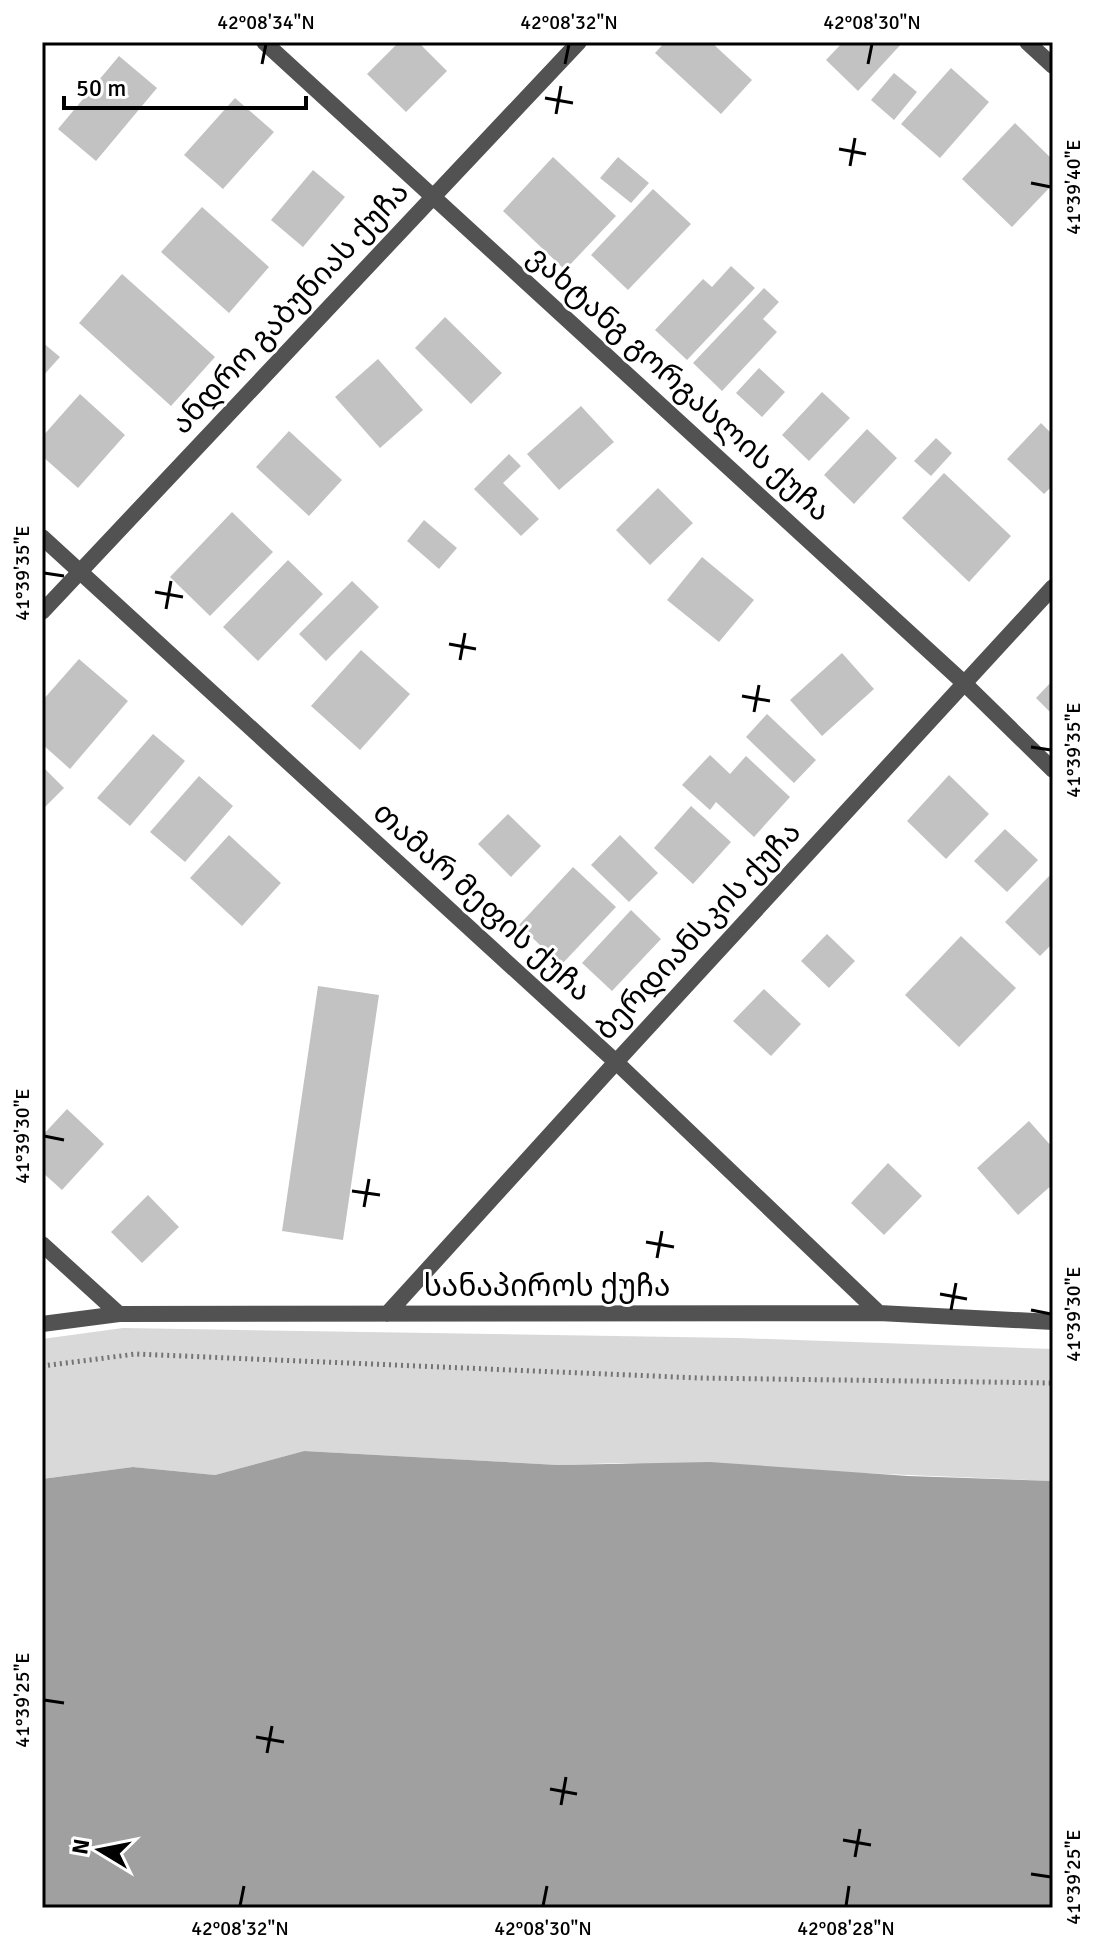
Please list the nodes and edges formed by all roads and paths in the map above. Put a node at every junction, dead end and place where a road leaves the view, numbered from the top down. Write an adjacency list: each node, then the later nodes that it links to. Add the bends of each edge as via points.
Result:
1 (264, 42): 5 (street, ვახტანგ გორგასლის ქუჩა)
2 (579, 42): 5 (street, ანდრო გაბუნიას ქუჩა)
3 (1027, 42): 4 (street)
4 (1053, 66)
5 (433, 197): 7 (street, ანდრო გაბუნიას ქუჩა); 10 (street, ვახტანგ გორგასლის ქუჩა)
6 (42, 537): 7 (street, თამარ მეფის ქუჩა)
7 (81, 572): 9 (street, ანდრო გაბუნიას ქუჩა); 12 (street, თამარ მეფის ქუჩა)
8 (1053, 587): 10 (street, ბერდიანსკის ქუჩა)
9 (42, 612)
10 (964, 683): 11 (street, ვახტანგ გორგასლის ქუჩა); 12 (street, ბერდიანსკის ქუჩა)
11 (1053, 770)
12 (616, 1062): 14 (street, თამარ მეფის ქუჩა); 16 (street, ბერდიანსკის ქუჩა)
13 (42, 1244): 15 (street)
14 (879, 1313): 16 (street, სანაპიროს ქუჩა); 17 (street, სანაპიროს ქუჩა)
15 (119, 1314): 16 (street, სანაპიროს ქუჩა); 18 (street, სანაპიროს ქუჩა)
16 (387, 1314)
17 (1053, 1322)
18 (42, 1324)
19 (42, 1366): 20 (path, via 136,1354 699,1378)
20 (1053, 1383)

